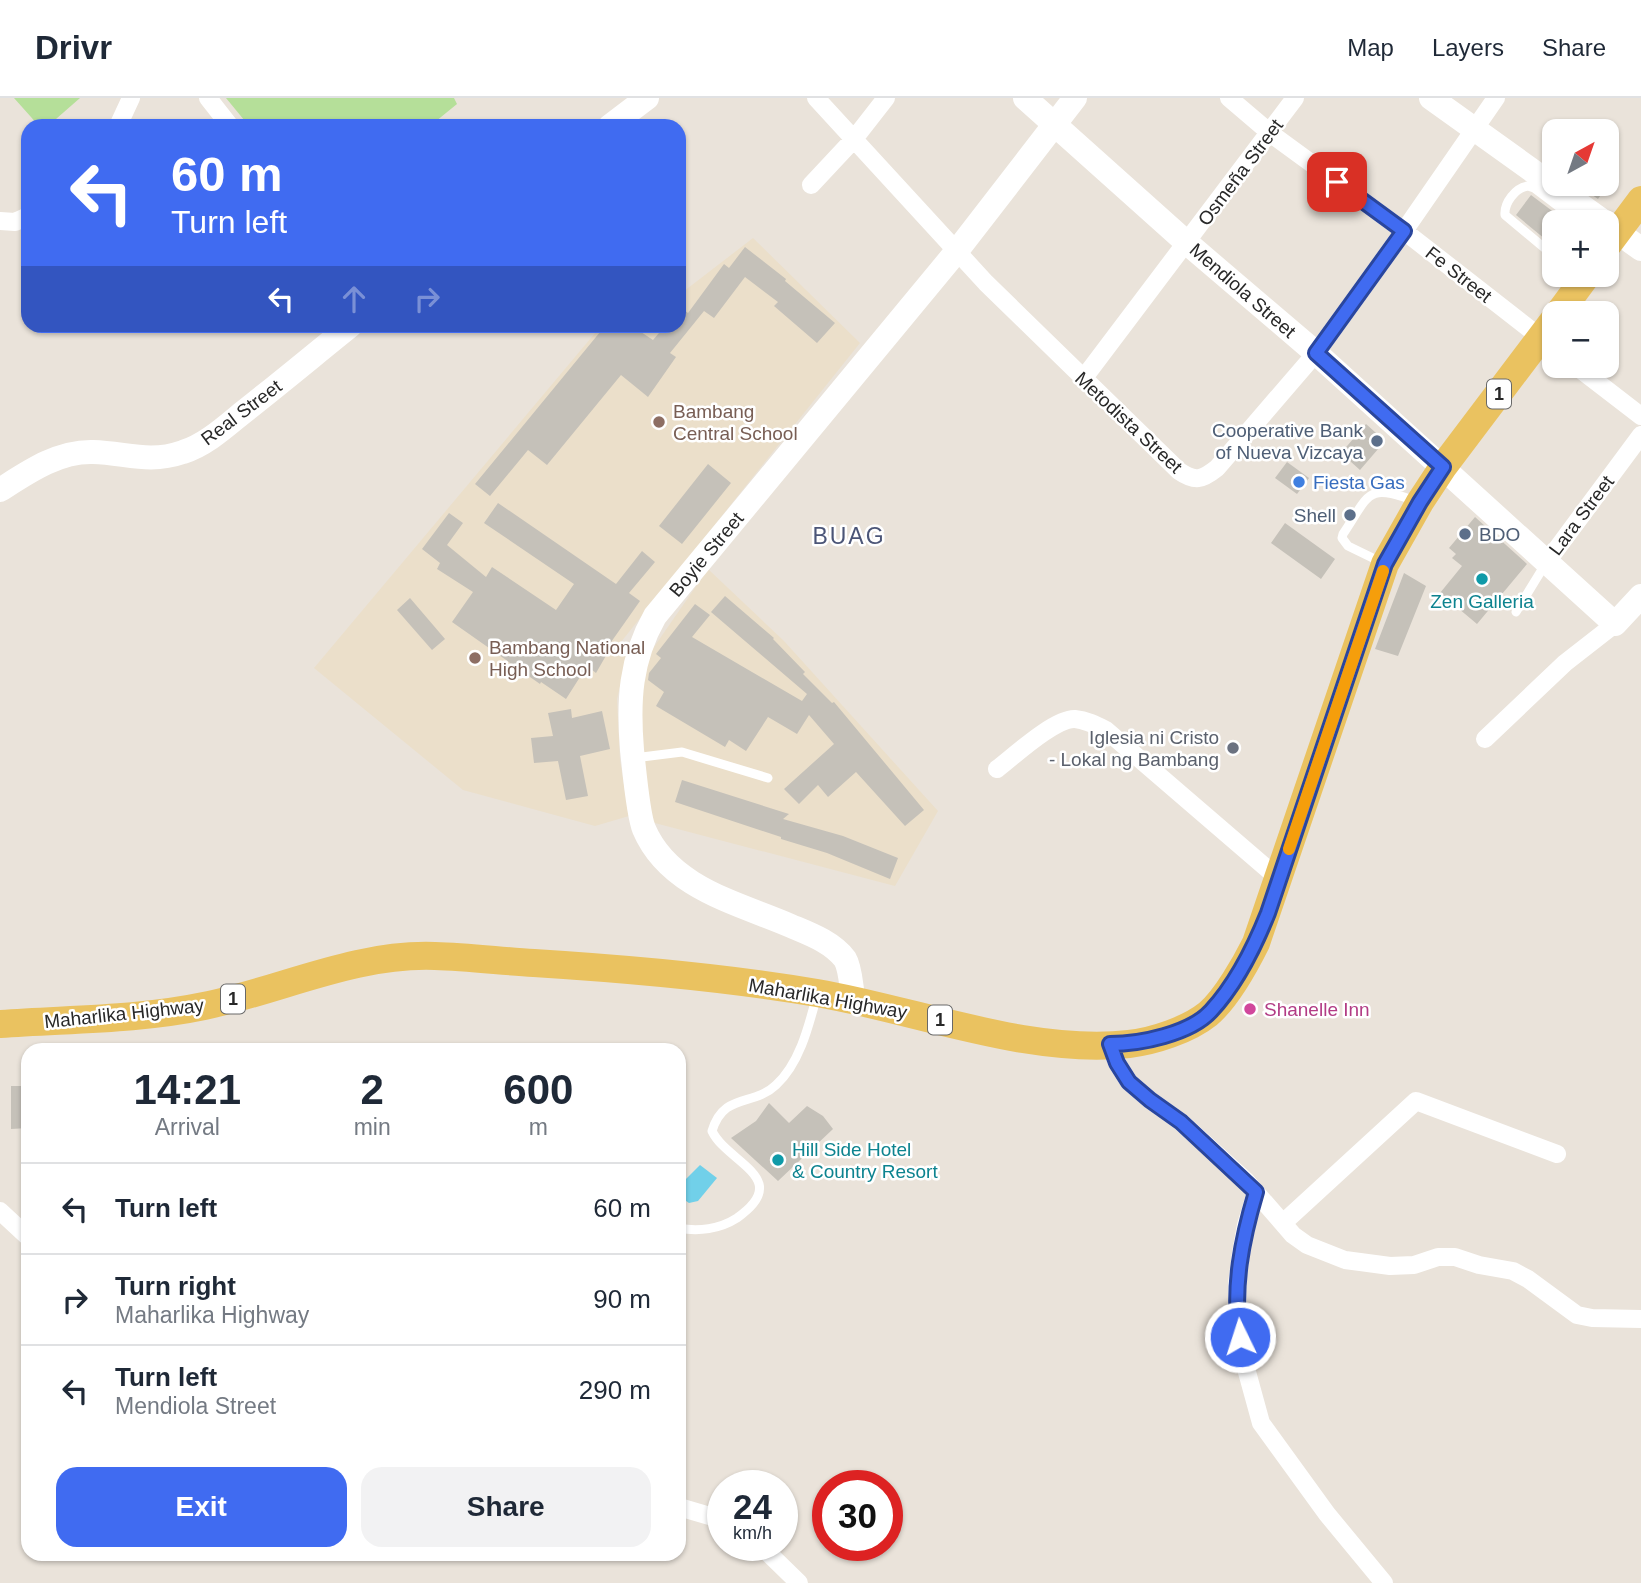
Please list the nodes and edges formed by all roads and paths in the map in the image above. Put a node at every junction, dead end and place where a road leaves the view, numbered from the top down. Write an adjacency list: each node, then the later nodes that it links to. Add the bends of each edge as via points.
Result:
1 (131, 98): 12 (street)
2 (208, 98): 13 (street)
3 (647, 98): 14 (street)
4 (816, 98): 18 (street, Metodista Street)
5 (886, 98): 18 (street)
6 (1025, 98): 15 (street, Mendiola Street)
7 (1075, 98): 15 (street, Boyie Street)
8 (1229, 98): 17 (street, Fe Street)
9 (1296, 98): 17 (street, Osmeña Street)
10 (1432, 98): 16 (street)
11 (1496, 98): 16 (street, Metodista Street)
12 (121, 119)
13 (224, 119)
14 (619, 119)
15 (1055, 125): 28 (street, Mendiola Street); 31 (street, Boyie Street)
16 (1474, 128): 22 (street); 26 (street, Metodista Street)
17 (1270, 133): 26 (street, Fe Street); 28 (street, Osmeña Street)
18 (854, 139): 19 (street); 31 (street, Metodista Street)
19 (811, 185)
20 (1641, 200): 25 (main road)
21 (1563, 210): 29 (lane, via 1528,186 1516,191 1506,205 1505,215)
22 (1576, 210)
23 (21, 219): 24 (street)
24 (0, 221)
25 (1619, 224)
26 (1404, 231): 32 (street, Fe Street); 35 (street, Metodista Street)
27 (1619, 240): 30 (street)
28 (1187, 243): 35 (street, Mendiola Street); 37 (street, Osmeña Street)
29 (1542, 246)
30 (1641, 249)
31 (956, 252): 37 (street, Metodista Street); 49 (street, Boyie Street, via 655,616 644,636 633,680 629,712)
32 (1542, 330)
33 (340, 333): 41 (street, Real Street, via 216,434 187,451 162,458 93,452 67,455)
34 (1542, 346): 40 (main road, Maharlika Highway / 1)
35 (1316, 353): 37 (street, Metodista Street, via 1217,468 1196,479 1179,471); 40 (street, Mendiola Street)
36 (1592, 378): 38 (street)
37 (1083, 379)
38 (1641, 416)
39 (1641, 435): 43 (street, Lara Street)
40 (1443, 467): 42 (main road, Maharlika Highway / 1); 43 (street, Mendiola Street)
41 (0, 490)
42 (1420, 502): 44 (main road, Maharlika Highway / 1); 44 (lane, via 1393,492 1376,492 1343,534 1348,546)
43 (1547, 562): 46 (lane); 47 (street, Mendiola Street)
44 (1385, 564): 52 (main road, Maharlika Highway / 1)
45 (1641, 596): 47 (street)
46 (1516, 612)
47 (1615, 624): 48 (street, via 1565,663)
48 (1485, 740)
49 (633, 758): 51 (lane, via 682,752); 54 (street, Boyie Street, via 643,827 662,860 730,903 822,939 846,961)
50 (997, 769): 52 (street, via 1056,724 1072,718 1089,722 1105,730)
51 (768, 778)
52 (1279, 878): 56 (main road, Maharlika Highway / 1, via 1244,966 1210,1013 1161,1036)
53 (817, 993): 54 (main road, Maharlika Highway / 1); 55 (main road, Maharlika Highway / 1, via 618,968 400,957 373,959 203,1006); 61 (lane, via 796,1057 776,1085 731,1104 721,1112 712,1131 756,1176 760,1186 756,1199 720,1226)
54 (854, 1001): 56 (main road, Maharlika Highway / 1, via 1030,1039)
55 (0, 1024)
56 (1110, 1044): 58 (street, via 1129,1082 1181,1122)
57 (1557, 1154): 60 (street, via 1416,1101)
58 (1256, 1192): 60 (street); 68 (street, via 1237,1284 1238,1323 1261,1423)
59 (0, 1210): 62 (street)
60 (1283, 1223): 63 (street, via 1307,1245 1345,1260 1390,1266 1455,1257 1513,1271 1577,1315)
61 (686, 1229)
62 (21, 1230)
63 (1641, 1319)
64 (686, 1509): 65 (street)
65 (707, 1515)
66 (776, 1561): 67 (street)
67 (799, 1583)
68 (1384, 1583)

